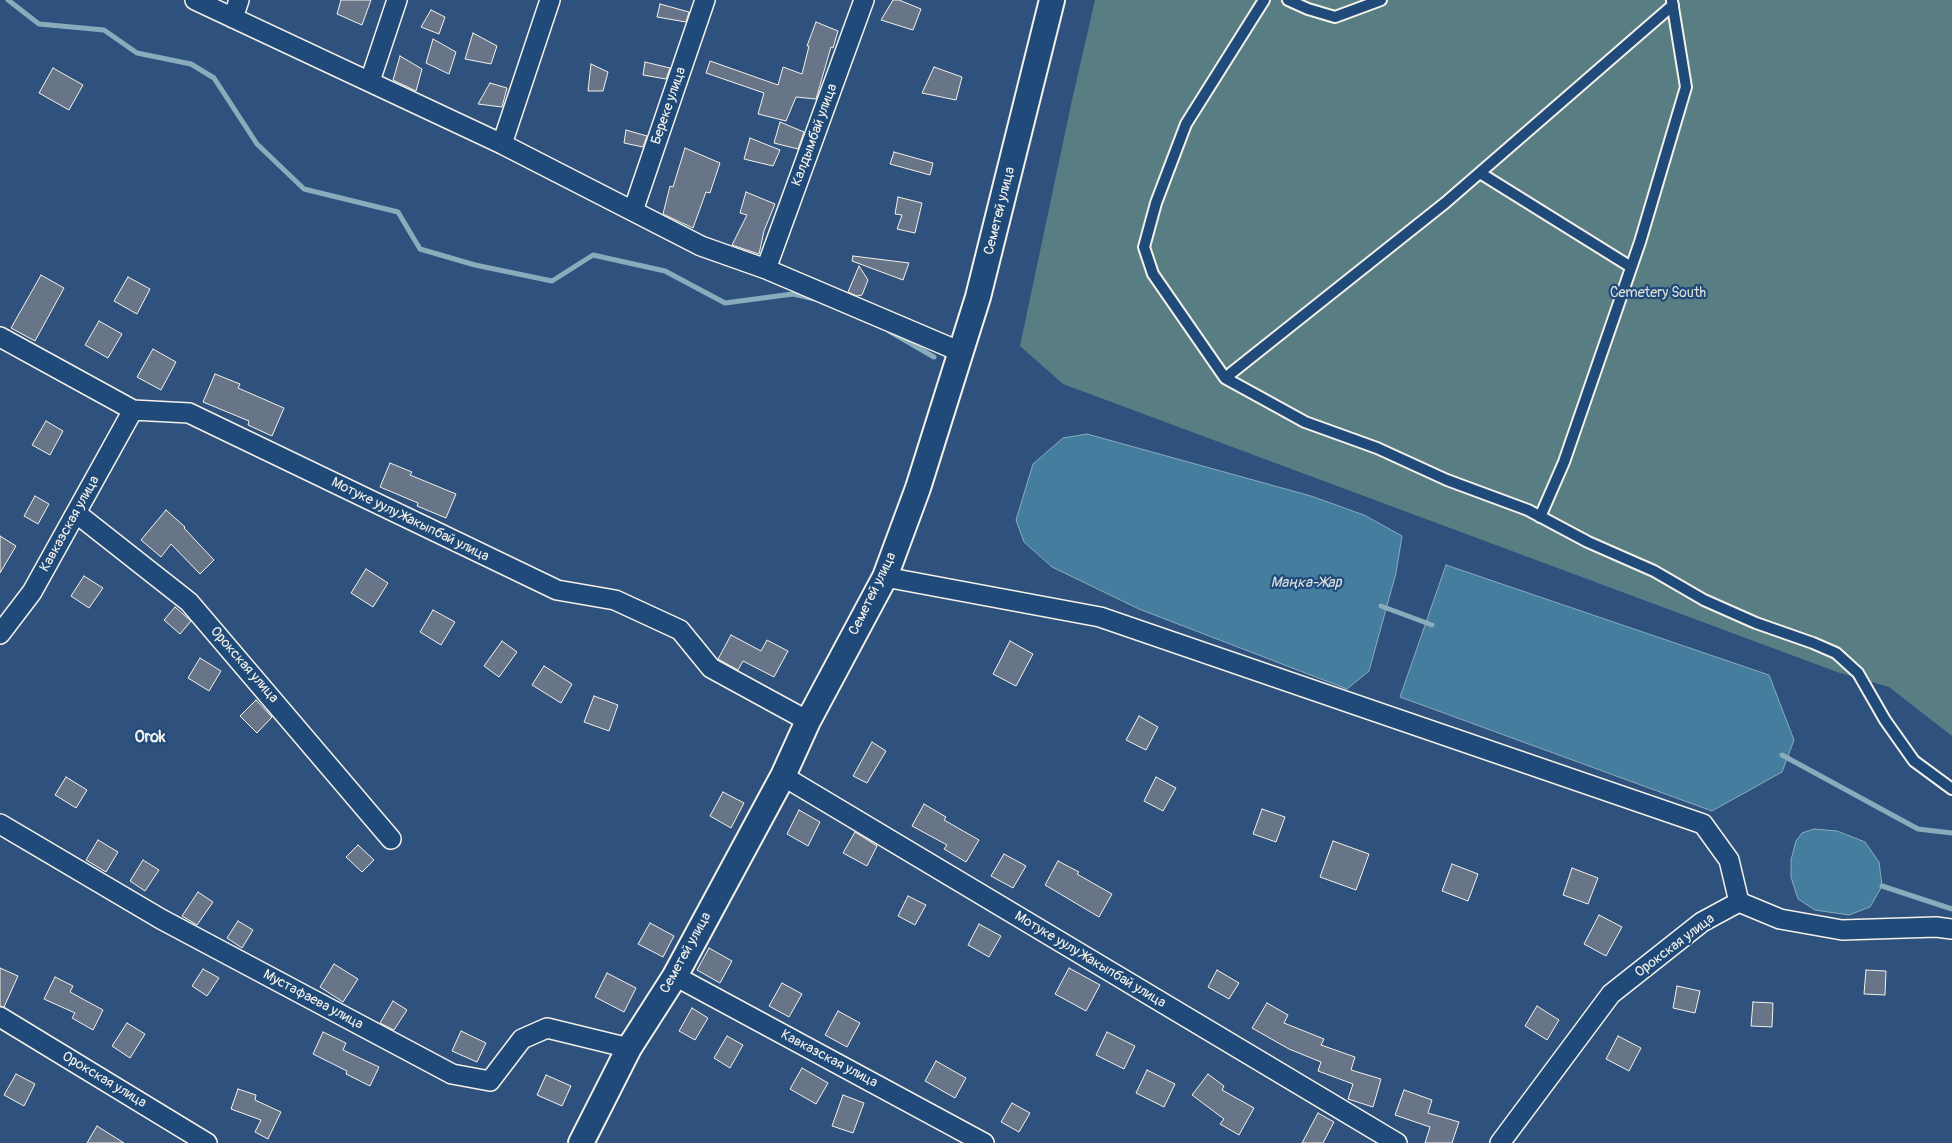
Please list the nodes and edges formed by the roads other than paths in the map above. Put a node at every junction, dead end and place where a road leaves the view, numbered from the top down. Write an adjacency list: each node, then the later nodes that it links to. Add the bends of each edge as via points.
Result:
1 (195, 0): 11 (street)
2 (397, 0): 12 (street)
3 (550, 0): 13 (street)
4 (705, 0): 15 (street, Береке улица)
5 (864, 0): 17 (street, Калдымбай улица)
6 (1052, 0): 19 (street, Семетей улица, via 978,297)
7 (1264, 0): 20 (lane, via 1186,124 1156,203 1144,247 1153,274)
8 (1288, 0): 9 (lane, via 1335,17)
9 (1380, 0)
10 (1672, 2): 14 (lane); 16 (lane, via 1686,87)
11 (236, 9): 12 (street)
12 (370, 81): 13 (street)
13 (502, 144): 15 (street)
14 (1480, 173): 16 (lane); 20 (lane)
15 (633, 211): 17 (street, via 701,246)
16 (1631, 267): 23 (lane, via 1564,462)
17 (766, 269): 19 (street)
18 (0, 337): 21 (street, Мотуке уулу Жакыпбай улица)
19 (961, 352): 24 (street, Семетей улица, via 918,488)
20 (1225, 378): 23 (lane, via 1304,422 1378,448)
21 (133, 410): 22 (street, Кавказская улица); 26 (street, Мотуке уулу Жакыпбай улица, via 189,413 557,590 615,600 672,626 680,630 711,668)
22 (76, 513): 25 (street, Кавказская улица, via 32,592); 30 (street, Орокская улица, via 189,602)
23 (1540, 517): 28 (lane, via 1654,571 1704,600 1836,653 1858,672 1914,762)
24 (884, 577): 26 (street, Семетей улица); 31 (street, via 1100,617 1703,824 1729,860)
25 (0, 634)
26 (808, 721): 27 (street, Семетей улица)
27 (783, 776): 33 (street, Семетей улица); 39 (street, Мотуке уулу Жакыпбай улица)
28 (1952, 789)
29 (0, 824): 35 (street, Мустафаева улица, via 161,919 452,1074 490,1081 522,1039 547,1028)
30 (391, 839)
31 (1739, 902): 32 (street, via 1780,919 1842,930); 40 (street, Орокская улица, via 1702,922 1611,994)
32 (1952, 929)
33 (674, 976): 35 (street, Семетей улица); 38 (street, Кавказская улица)
34 (0, 1016): 36 (street, Орокская улица)
35 (629, 1048): 37 (street, Семетей улица)
36 (207, 1143)
37 (581, 1143)
38 (984, 1143)
39 (1397, 1143)
40 (1500, 1143)

